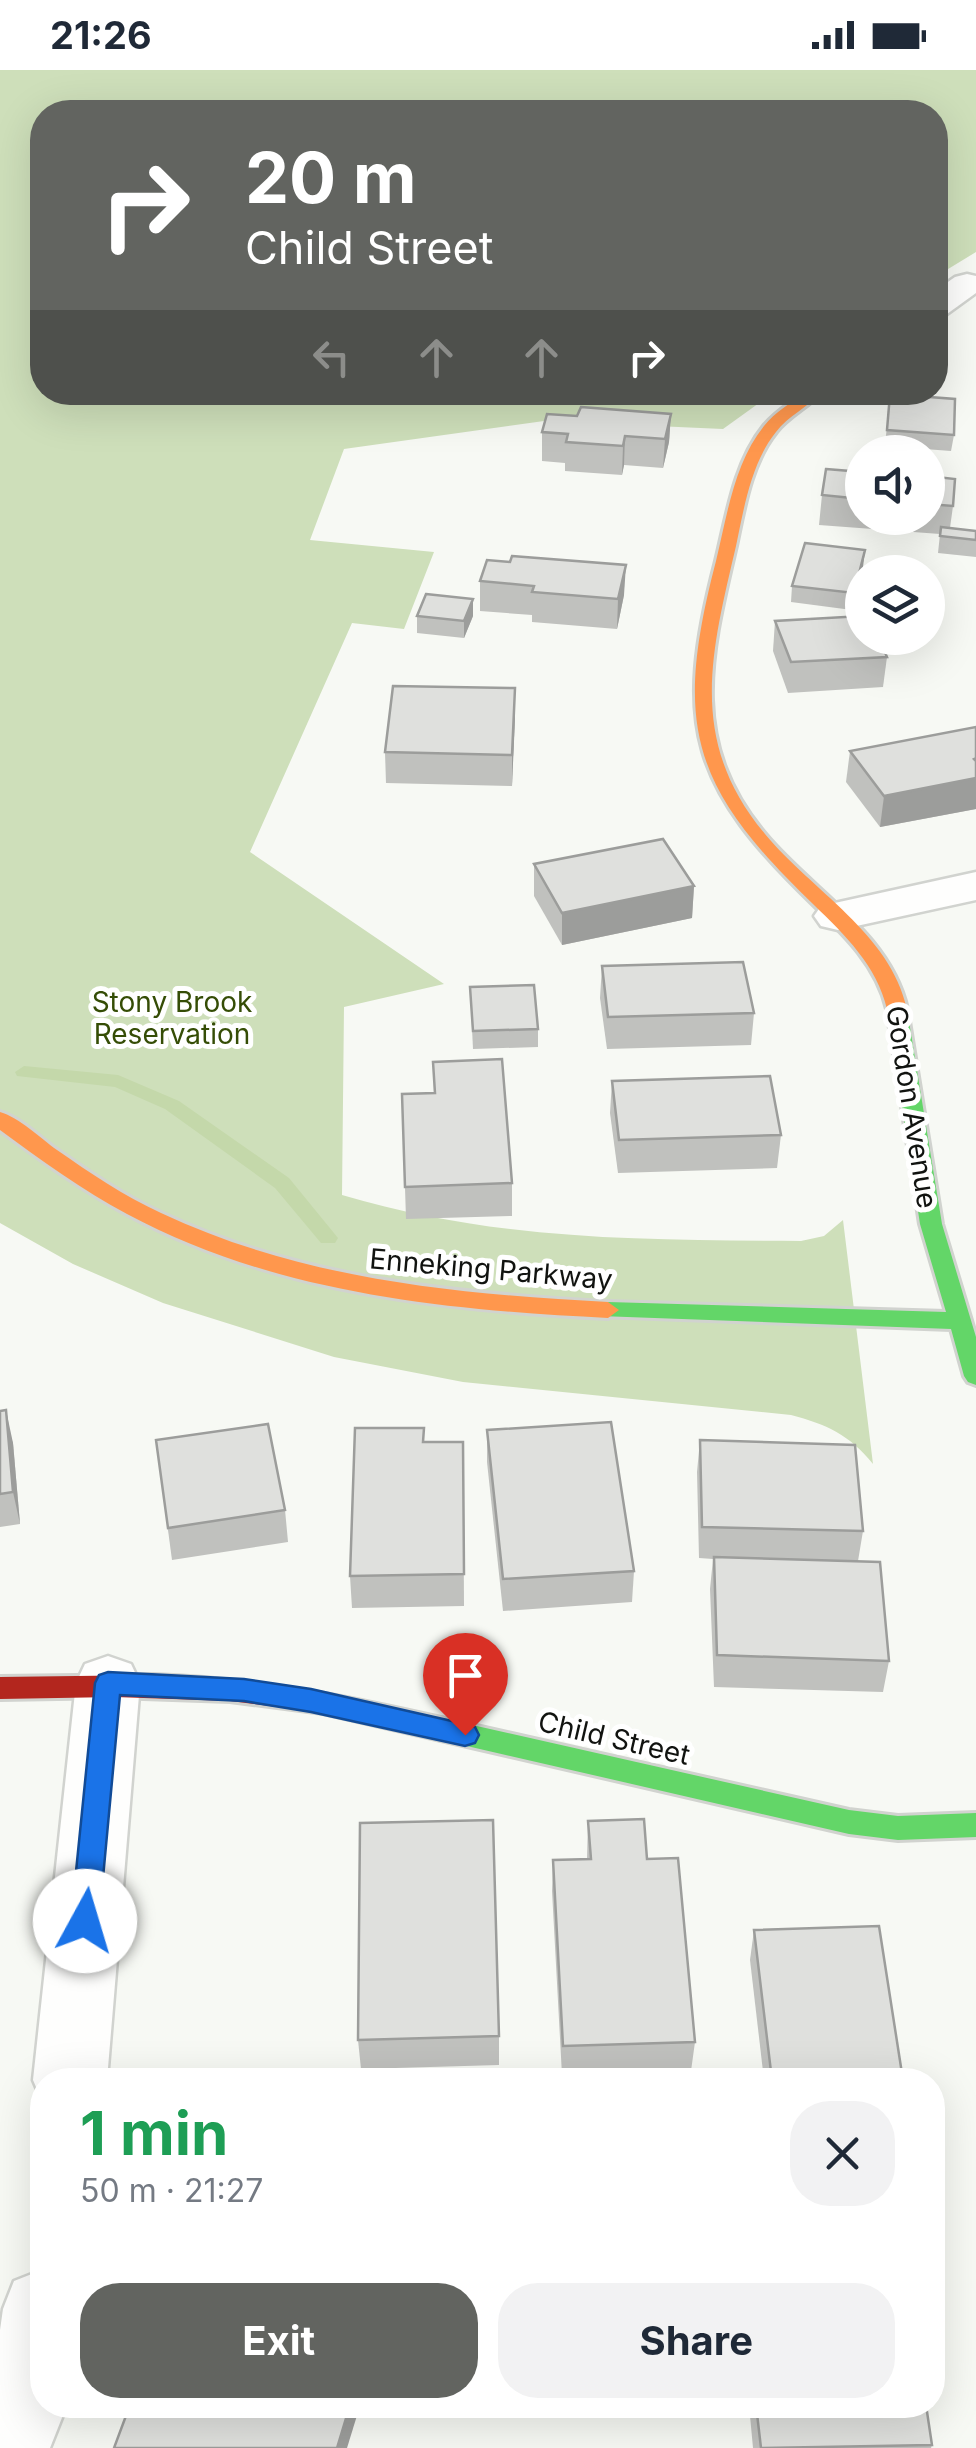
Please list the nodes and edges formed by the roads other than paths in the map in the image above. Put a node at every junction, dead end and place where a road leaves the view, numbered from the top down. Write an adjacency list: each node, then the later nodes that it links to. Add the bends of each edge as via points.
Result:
1 (967, 284): 2 (street)
2 (948, 298)
3 (799, 405): 5 (street, Gordon Avenue, via 769,430 750,470 710,609 699,701 707,754 729,801 774,857)
4 (976, 886): 5 (street)
5 (838, 916): 7 (street, Gordon Avenue, via 894,994 931,1224)
6 (0, 1119): 7 (street, Enneking Parkway, via 88,1185 149,1218 257,1262 369,1290 590,1310)
7 (959, 1321): 8 (street, Gordon Avenue)
8 (976, 1376)
9 (108, 1683): 10 (street, Child Street); 11 (street, Child Street, via 311,1700 849,1822); 12 (street)
10 (0, 1688)
11 (976, 1825)
12 (71, 2068)
13 (30, 2398): 14 (street)
14 (9, 2448)

